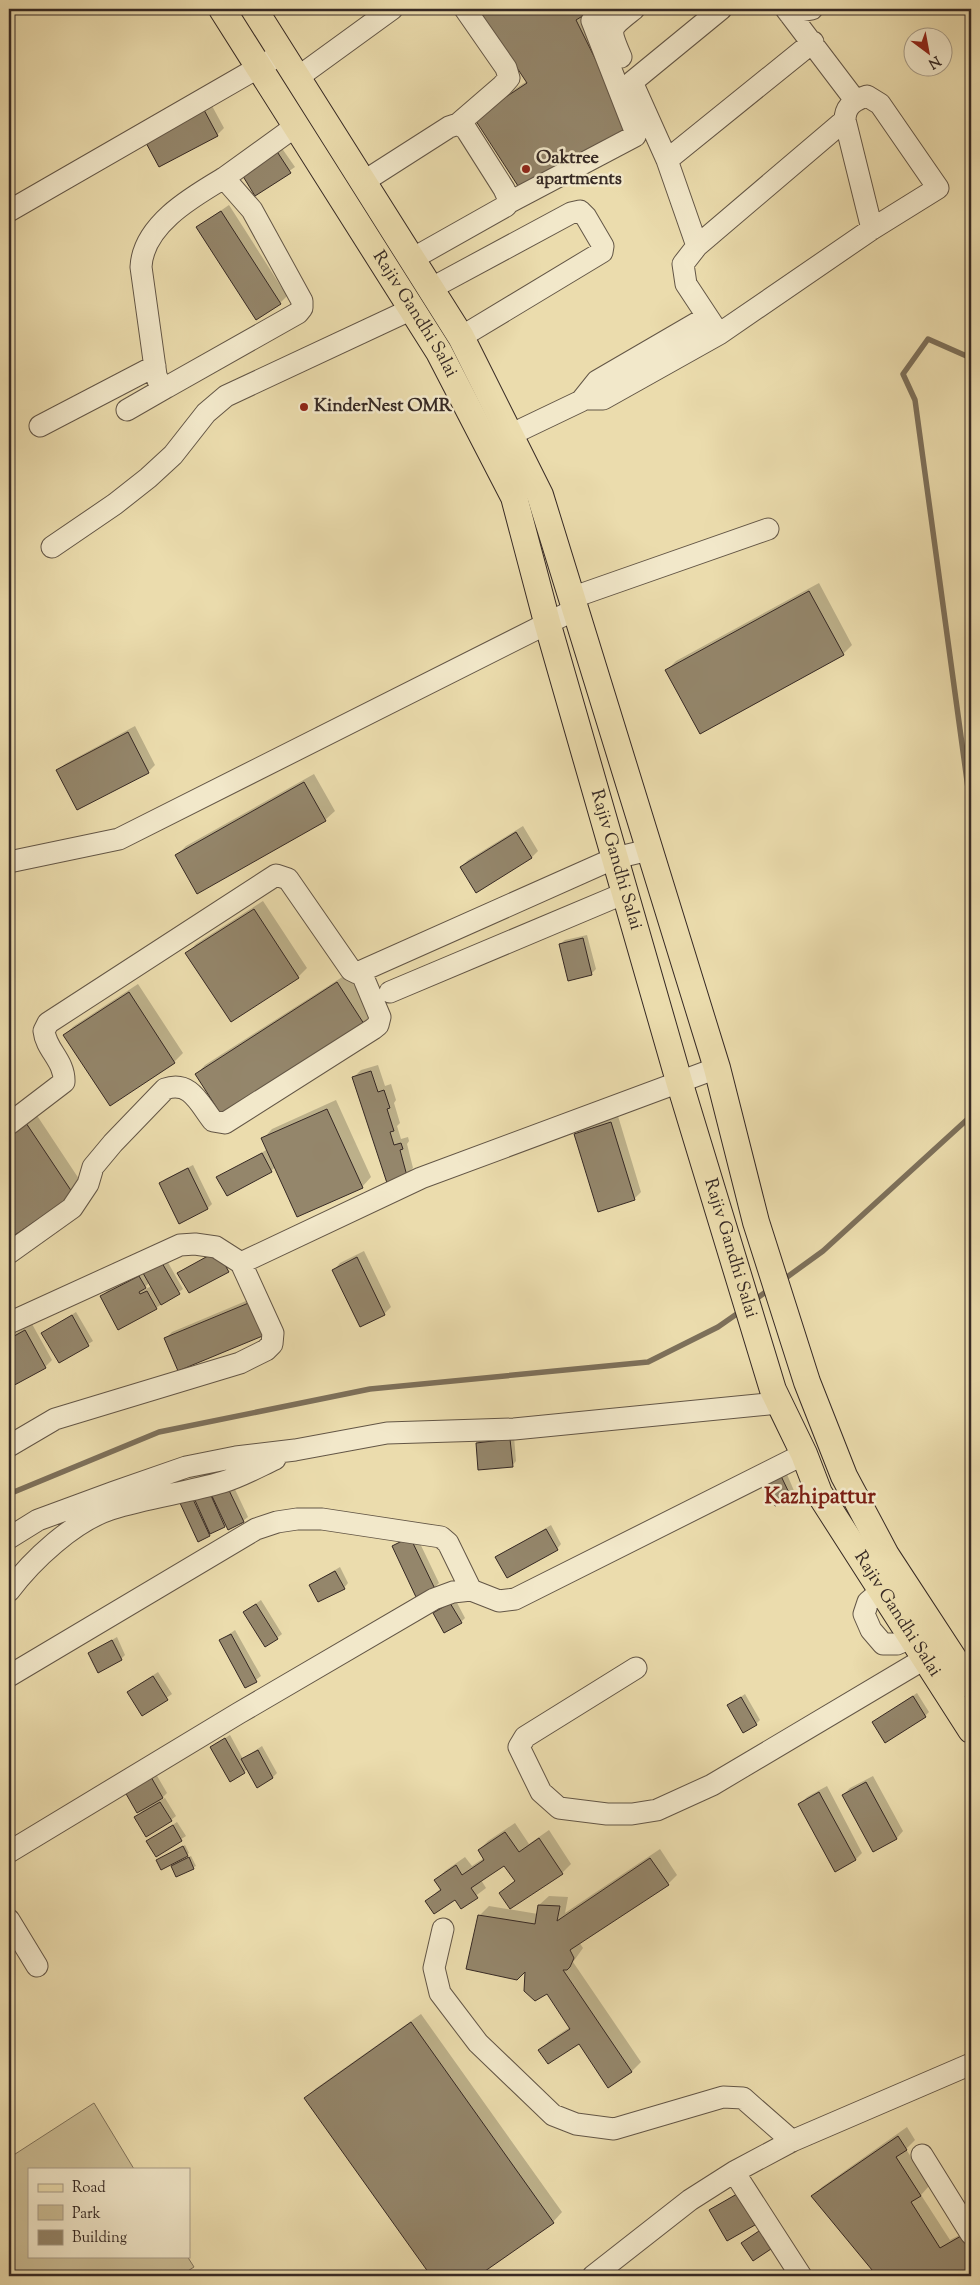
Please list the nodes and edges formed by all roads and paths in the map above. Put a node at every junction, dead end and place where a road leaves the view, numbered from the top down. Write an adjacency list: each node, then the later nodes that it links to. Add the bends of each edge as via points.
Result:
1 (222, 9): 12 (main road, Rajiv Gandhi Salai)
2 (254, 9): 11 (main road, Rajiv Gandhi Salai)
3 (392, 9): 13 (street)
4 (465, 9): 17 (street, via 506,68 509,78)
5 (605, 9): 22 (street, via 592,21 635,136)
6 (634, 9): 14 (street, via 612,31 612,38)
7 (721, 9): 14 (street)
8 (812, 9): 9 (street)
9 (788, 11): 10 (street)
10 (813, 42): 15 (street); 19 (street)
11 (283, 55): 12 (street); 13 (main road, Rajiv Gandhi Salai)
12 (258, 66): 18 (main road, Rajiv Gandhi Salai); 23 (street)
13 (297, 78): 21 (main road, Rajiv Gandhi Salai)
14 (632, 82): 19 (street)
15 (855, 100): 16 (street, via 845,111); 24 (street, via 867,96 880,104 938,188)
16 (844, 120): 24 (street); 25 (street)
17 (458, 124): 21 (street); 22 (street, via 466,130 504,189)
18 (296, 126): 20 (street); 28 (main road, Rajiv Gandhi Salai)
19 (667, 160): 25 (street)
20 (224, 178): 32 (street, via 169,217 146,243 141,267); 33 (street, via 252,210 302,301 302,308)
21 (363, 182): 26 (main road, Rajiv Gandhi Salai)
22 (508, 203): 26 (street)
23 (9, 211)
24 (872, 229): 30 (street)
25 (697, 246): 29 (street, via 683,264 686,284)
26 (412, 259): 27 (main road, Rajiv Gandhi Salai)
27 (430, 289): 31 (main road, Rajiv Gandhi Salai); 31 (street, via 571,213 580,211 586,217 603,246 602,252)
28 (412, 309): 39 (street, via 226,396 206,413 174,454 148,478); 41 (main road, Rajiv Gandhi Salai, via 439,352 514,497)
29 (707, 316): 30 (street); 34 (street, via 597,381)
30 (719, 334): 34 (street, via 603,399)
31 (461, 338): 37 (main road, Rajiv Gandhi Salai)
32 (155, 366): 33 (street, via 159,383); 36 (street)
33 (167, 387): 35 (street)
34 (584, 399): 37 (street)
35 (127, 410)
36 (40, 426)
37 (510, 435): 40 (main road, Rajiv Gandhi Salai, via 540,495)
38 (768, 529): 40 (street)
39 (52, 547)
40 (573, 604): 41 (street); 42 (main road, Rajiv Gandhi Salai)
41 (547, 622): 43 (main road, Rajiv Gandhi Salai); 44 (street, via 119,839)
42 (649, 850): 43 (street); 48 (main road, Rajiv Gandhi Salai)
43 (615, 858): 45 (main road, Rajiv Gandhi Salai); 46 (street)
44 (9, 862)
45 (625, 894): 47 (street); 49 (main road, Rajiv Gandhi Salai)
46 (361, 972): 50 (street, via 351,970 288,879 276,874 48,1023 45,1038 62,1064 64,1082); 51 (street, via 380,1017 374,1029 225,1122 213,1121 183,1086 165,1090 93,1167 88,1184 72,1208)
47 (390, 992)
48 (718, 1068): 49 (street); 64 (main road, Rajiv Gandhi Salai, via 756,1222 807,1382 844,1476 886,1555)
49 (679, 1081): 52 (street, via 421,1178); 54 (main road, Rajiv Gandhi Salai)
50 (9, 1124)
51 (9, 1253)
52 (241, 1263): 53 (street, via 216,1247 180,1245); 55 (street, via 272,1333 272,1344 266,1350 240,1363 55,1419)
53 (9, 1323)
54 (775, 1396): 56 (street, via 514,1429 387,1433); 57 (main road, Rajiv Gandhi Salai)
55 (9, 1446)
56 (295, 1450): 58 (street, via 186,1467 38,1520); 60 (street, via 224,1482 111,1509 93,1517 39,1557)
57 (804, 1454): 59 (street, via 515,1599 499,1601); 61 (main road, Rajiv Gandhi Salai, via 819,1493)
58 (9, 1538)
59 (471, 1590): 63 (street, via 448,1544 441,1537 296,1518 256,1529); 66 (street, via 434,1599)
60 (9, 1591)
61 (917, 1648): 62 (street, via 712,1785 657,1810 607,1814 559,1808 541,1792 519,1747 525,1737); 65 (main road, Rajiv Gandhi Salai)
62 (636, 1668)
63 (9, 1676)
64 (971, 1685)
65 (971, 1730)
66 (9, 1852)
67 (9, 1920): 69 (street)
68 (443, 1929): 71 (street, via 434,1968 440,1993 478,2043 553,2115 576,2124 614,2129 723,2096 743,2098)
69 (37, 1966)
70 (971, 2064): 71 (street)
71 (792, 2142): 73 (street)
72 (922, 2155): 74 (street)
73 (734, 2172): 75 (street, via 690,2200); 76 (street)
74 (971, 2234)
75 (593, 2276)
76 (801, 2276)

